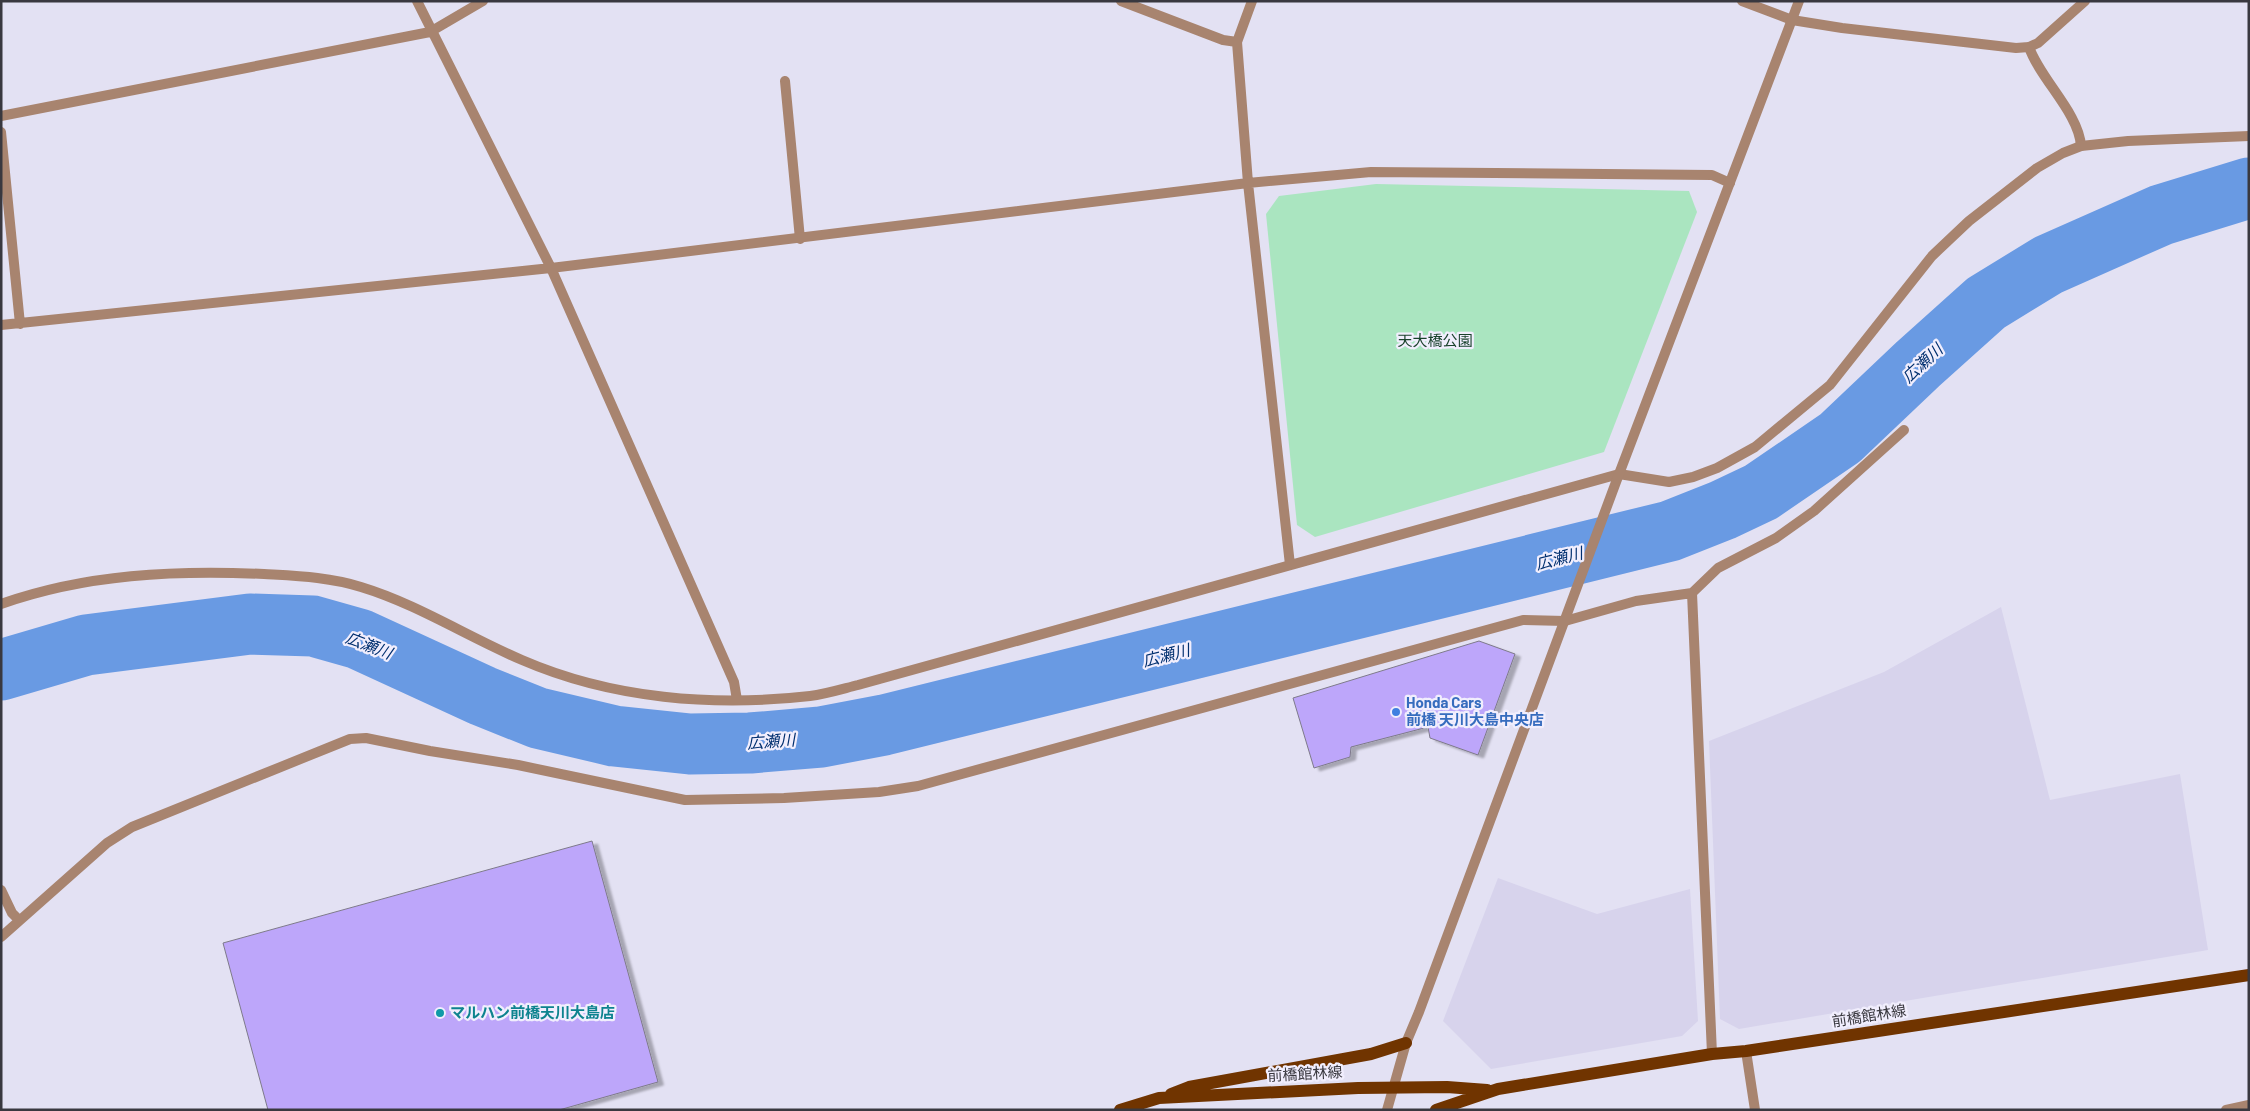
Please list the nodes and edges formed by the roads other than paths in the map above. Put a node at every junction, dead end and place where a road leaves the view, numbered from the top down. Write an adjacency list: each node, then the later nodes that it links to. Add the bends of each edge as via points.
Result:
1 (417, 1): 9 (street)
2 (483, 1): 9 (street)
3 (1121, 1): 10 (street, via 1223,40)
4 (1252, 1): 10 (street)
5 (1742, 1): 8 (street)
6 (1799, 1): 8 (street)
7 (2084, 1): 11 (street, via 2038,43)
8 (1792, 20): 11 (street); 18 (street)
9 (430, 32): 13 (street); 20 (street)
10 (1237, 42): 17 (street)
11 (2029, 47): 16 (street, via 2033,59 2074,122 2081,136)
12 (785, 81): 19 (street)
13 (1, 116)
14 (1, 132): 21 (street)
15 (2249, 136): 16 (street)
16 (2081, 146): 24 (street, via 2037,168 1969,221 1932,256 1830,385 1755,447 1717,468 1669,482)
17 (1248, 183): 18 (street, via 1371,172 1712,176); 19 (street); 25 (street)
18 (1730, 183): 24 (street)
19 (800, 239): 20 (street)
20 (550, 268): 21 (street); 29 (street, via 734,682)
21 (20, 324): 22 (street)
22 (1, 325)
23 (1904, 430): 26 (street, via 1814,510 1776,538 1718,568)
24 (1619, 474): 25 (street); 28 (street)
25 (1290, 565): 29 (street, via 858,685 812,696)
26 (1692, 593): 28 (street, via 1636,601); 36 (street)
27 (1, 604): 29 (street, via 28,594 125,576 168,572 329,579 388,597 524,661 599,685 653,695)
28 (1565, 621): 31 (street, via 1523,620 918,786 879,792 685,800 518,765 430,752 366,738 350,740 132,827 107,843); 34 (street)
29 (737, 700)
30 (1, 890): 31 (street, via 12,913)
31 (20, 920): 32 (street)
32 (1, 937)
33 (2249, 975): 35 (main road, 前橋館林線)
34 (1406, 1043): 37 (street); 39 (main road, via 1371,1054 1189,1087)
35 (1746, 1051): 36 (main road, 前橋館林線); 44 (street)
36 (1712, 1054): 38 (main road, 前橋館林線)
37 (1392, 1088): 38 (main road, 前橋館林線); 39 (main road, 前橋館林線); 42 (street)
38 (1494, 1090): 43 (main road, 前橋館林線)
39 (1159, 1098): 41 (main road, 前橋館林線)
40 (2249, 1105): 45 (street)
41 (1120, 1110)
42 (1387, 1110)
43 (1436, 1110)
44 (1755, 1110)
45 (2226, 1110)

